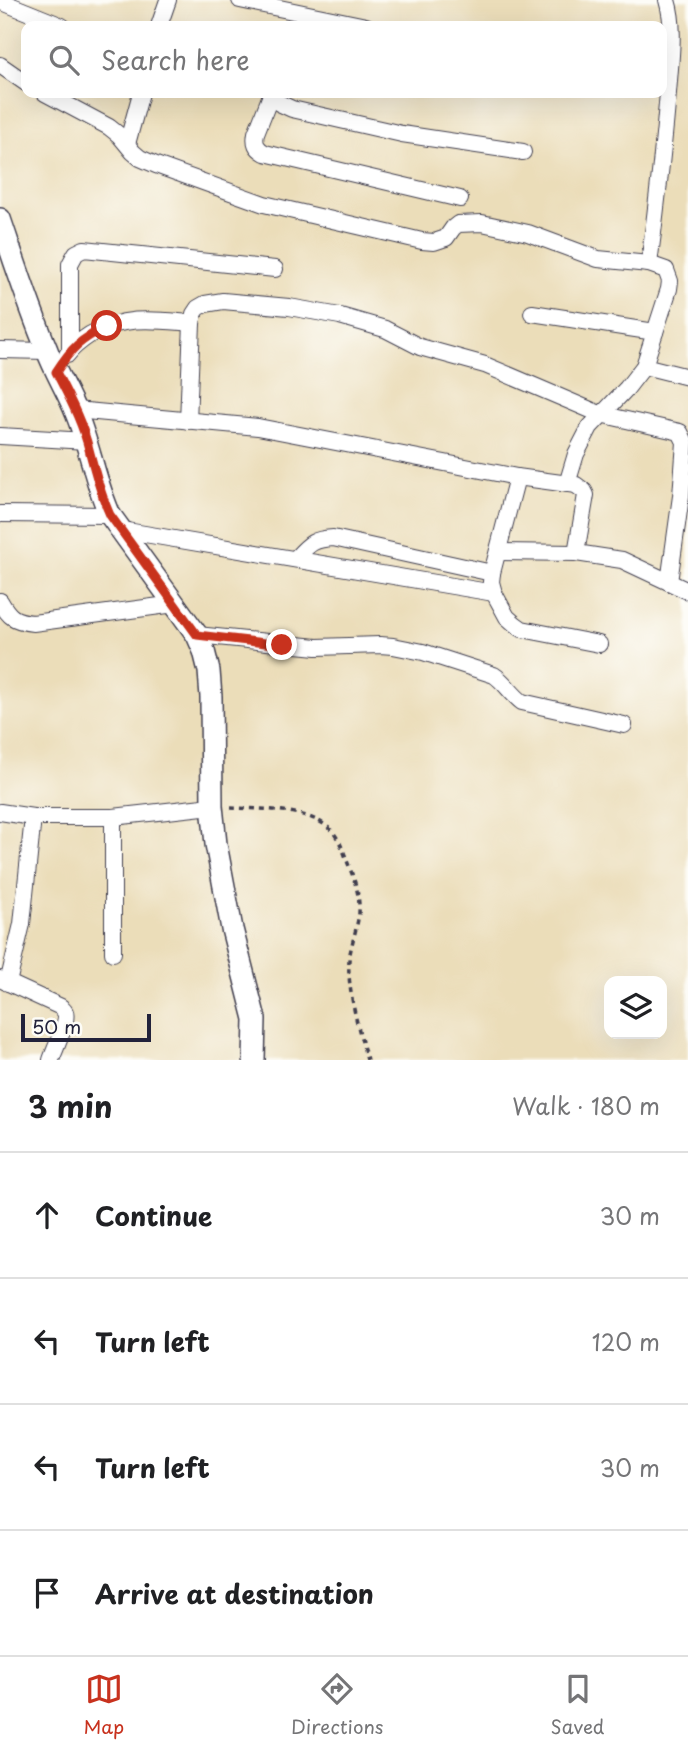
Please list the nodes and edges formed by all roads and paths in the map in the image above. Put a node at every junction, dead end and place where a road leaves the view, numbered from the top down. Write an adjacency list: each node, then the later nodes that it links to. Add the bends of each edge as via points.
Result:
1 (167, 0): 7 (street)
2 (240, 0): 5 (street)
3 (667, 0): 20 (street, via 672,33)
4 (0, 1): 6 (street)
5 (317, 8): 8 (street)
6 (50, 21)
7 (161, 21)
8 (352, 21)
9 (0, 65): 10 (street)
10 (21, 80)
11 (54, 98): 15 (street, via 109,127)
12 (140, 98): 15 (street)
13 (269, 98): 17 (street, via 254,140 259,150)
14 (274, 98): 16 (street, via 292,109 402,134)
15 (127, 144): 20 (street, via 140,158 264,204 422,241 446,238 458,224 482,223 528,233 598,259)
16 (523, 152)
17 (460, 199)
18 (0, 219): 19 (main road)
19 (6, 258): 26 (main road)
20 (649, 264): 24 (street, via 666,270 670,281)
21 (275, 269): 27 (street, via 84,249 70,264)
22 (532, 313): 24 (street)
23 (192, 323): 27 (street, via 128,320 93,333); 32 (street, via 198,308 223,301 340,316 385,329 420,347 485,365); 33 (street)
24 (655, 332): 28 (street)
25 (0, 351): 26 (street)
26 (47, 351): 29 (main road)
27 (69, 351): 29 (street)
28 (644, 366): 30 (street); 32 (street)
29 (56, 372): 31 (main road)
30 (688, 377)
31 (75, 410): 33 (street); 35 (main road)
32 (600, 414): 37 (street, via 582,440); 44 (street, via 683,435 681,496)
33 (188, 421): 36 (street, via 258,427)
34 (0, 436): 35 (street)
35 (87, 441): 39 (main road, via 100,494)
36 (517, 477): 37 (street); 40 (street)
37 (567, 484): 41 (street, via 586,495)
38 (0, 514): 39 (street)
39 (116, 522): 42 (street); 48 (main road)
40 (498, 552): 41 (street); 43 (street)
41 (576, 553): 44 (street, via 622,560)
42 (296, 558): 43 (street, via 315,541 333,538); 46 (street)
43 (492, 573): 46 (street)
44 (669, 582): 45 (street)
45 (688, 591)
46 (494, 593): 50 (street, via 507,617 522,629)
47 (0, 601): 48 (street, via 13,618 33,623)
48 (174, 604): 49 (main road)
49 (197, 635): 51 (street, via 413,650 494,675 522,702); 52 (main road, via 209,671)
50 (598, 644)
51 (624, 725)
52 (212, 806): 55 (street); 59 (main road, via 222,880 254,1019); 60 (path, via 302,815 318,820 340,844 359,902 349,978)
53 (0, 812): 54 (street)
54 (33, 817): 55 (street); 57 (street, via 22,924)
55 (113, 817): 56 (street)
56 (113, 953)
57 (4, 981): 58 (street, via 65,1011)
58 (51, 1060)
59 (254, 1060)
60 (367, 1060)

